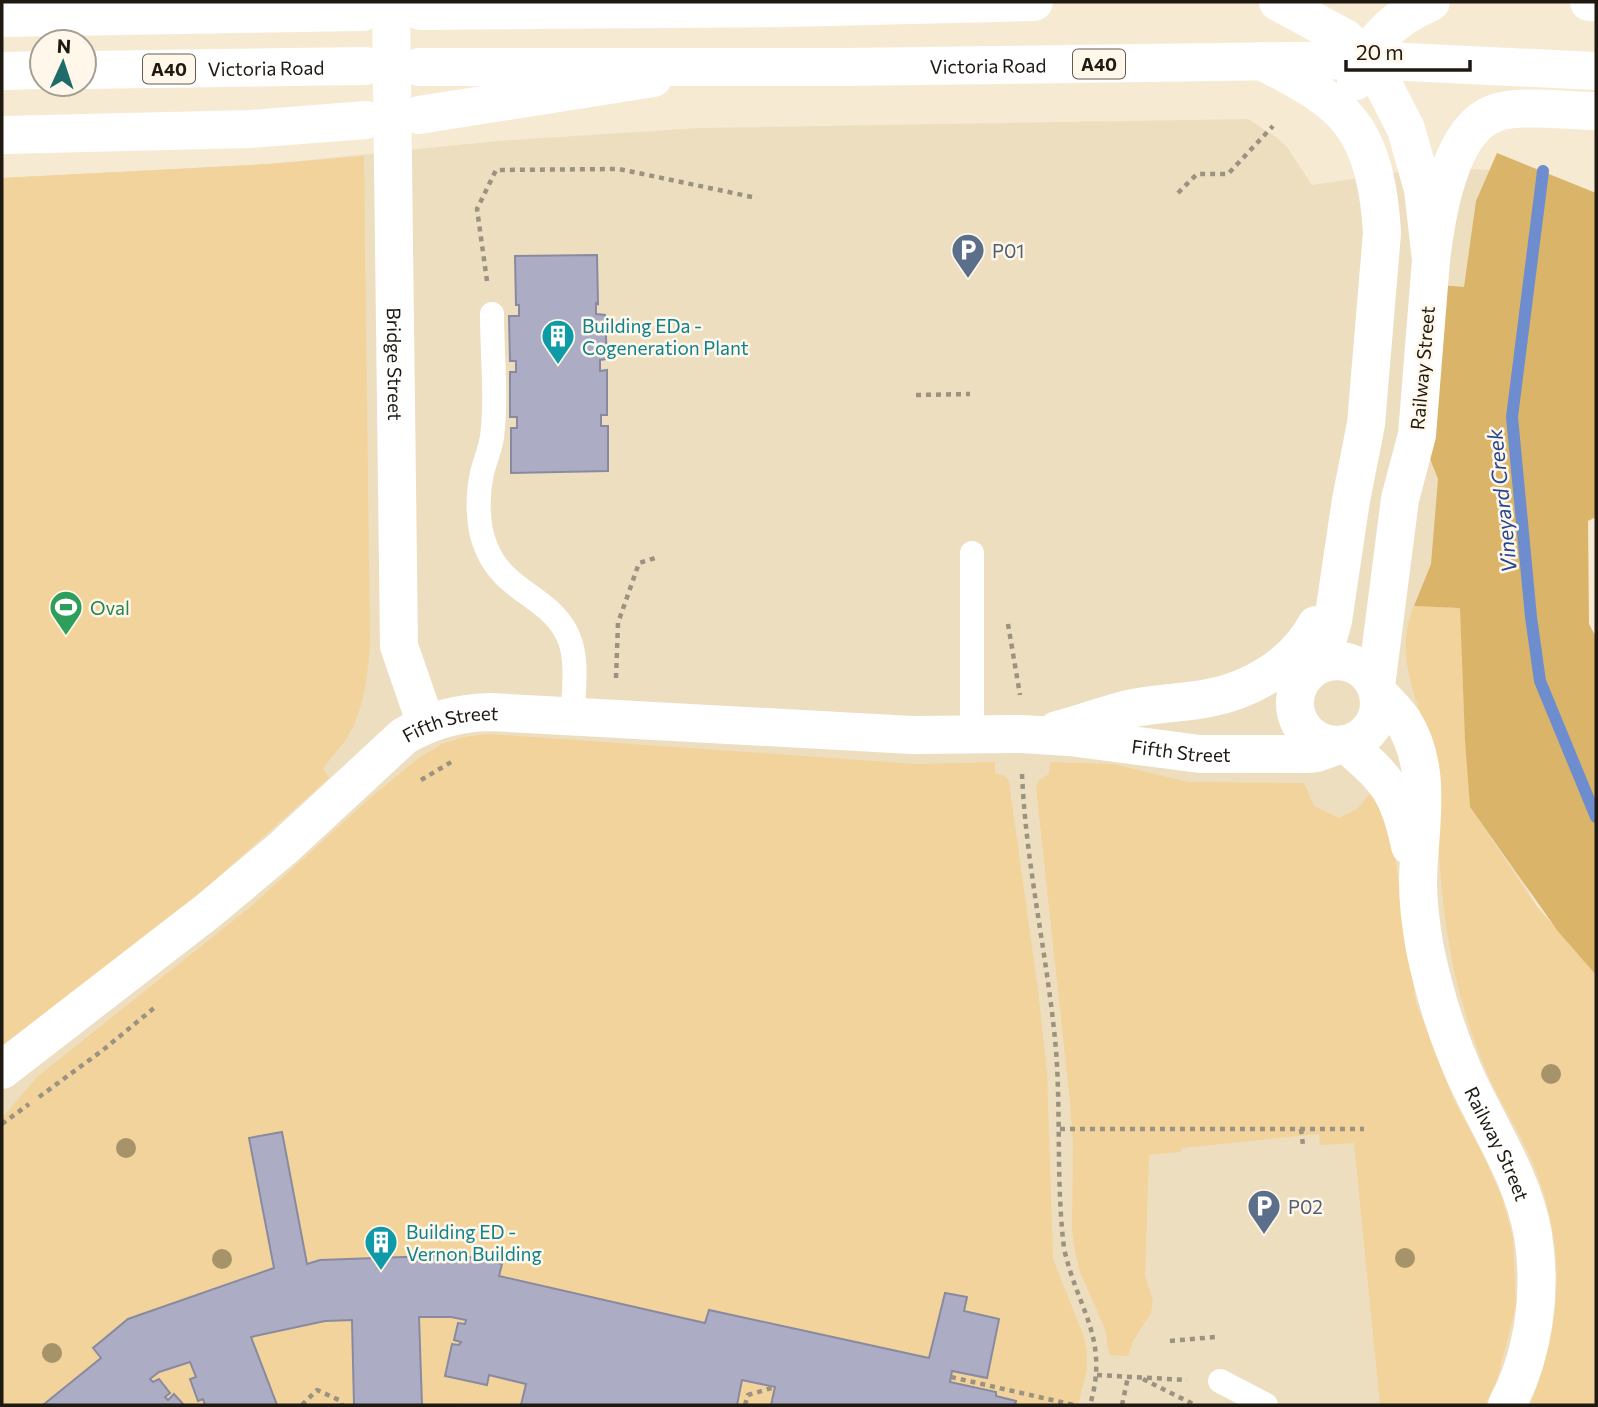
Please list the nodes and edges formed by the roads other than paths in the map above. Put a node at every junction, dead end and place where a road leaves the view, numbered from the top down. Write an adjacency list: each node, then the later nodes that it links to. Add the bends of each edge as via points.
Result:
1 (1034, 2): 6 (main road)
2 (1278, 2): 9 (main road, Railway Street, via 1345,38)
3 (1431, 2): 9 (main road, via 1391,24)
4 (1590, 2): 5 (main road)
5 (1596, 2)
6 (775, 5): 7 (main road)
7 (391, 8): 8 (main road); 30 (main road, Bridge Street, via 399,646)
8 (2, 18)
9 (1365, 60): 10 (main road, Victoria Road / A40); 17 (main road, Victoria Road / A40); 21 (main road, via 1354,92); 23 (main road, Railway Street, via 1406,129 1423,189)
10 (1262, 61): 13 (main road, Victoria Road / A40); 21 (main road, via 1316,92)
11 (365, 66): 15 (main road, Victoria Road / A40)
12 (419, 67): 13 (main road, Victoria Road / A40)
13 (720, 67): 19 (main road)
14 (28, 70): 16 (main road)
15 (98, 70)
16 (2, 71)
17 (1596, 71)
18 (1596, 111): 23 (main road, via 1504,110 1480,121 1469,133 1447,180)
19 (419, 115)
20 (366, 120): 22 (main road, via 250,129)
21 (1353, 125): 26 (main road, via 1374,177 1382,233 1370,399)
22 (2, 135)
23 (1431, 260): 28 (main road, Railway Street, via 1417,435 1400,499)
24 (492, 314): 29 (lane, via 492,437 479,488 483,536 504,577 557,616 564,627 573,651)
25 (972, 554): 31 (lane)
26 (1337, 586): 27 (main road, via 1326,645); 32 (main road, via 1303,644 1260,680 1224,694 1135,708)
27 (1305, 677): 28 (main road, via 1325,663 1343,661 1366,672); 32 (main road, Fifth Street, via 1287,691 1254,705 1211,716); 33 (main road, via 1295,697 1299,722 1317,740)
28 (1377, 690): 33 (main road, via 1378,715 1373,726 1367,734); 34 (main road, Railway Street, via 1402,720 1420,766 1423,803)
29 (573, 715): 30 (main road, Fifth Street, via 468,713); 31 (main road, Fifth Street)
30 (426, 724): 35 (main road, Fifth Street, via 385,752 209,910)
31 (972, 734): 32 (main road, Fifth Street)
32 (1029, 734): 33 (main road, Fifth Street, via 1200,754 1307,754)
33 (1343, 745): 34 (main road, Railway Street, via 1383,776 1396,798)
34 (1418, 882): 38 (main road, Railway Street, via 1424,946 1442,1012 1465,1074 1510,1164 1533,1235 1532,1333)
35 (2, 1070)
36 (1220, 1381): 37 (lane)
37 (1266, 1405)
38 (1507, 1405)

